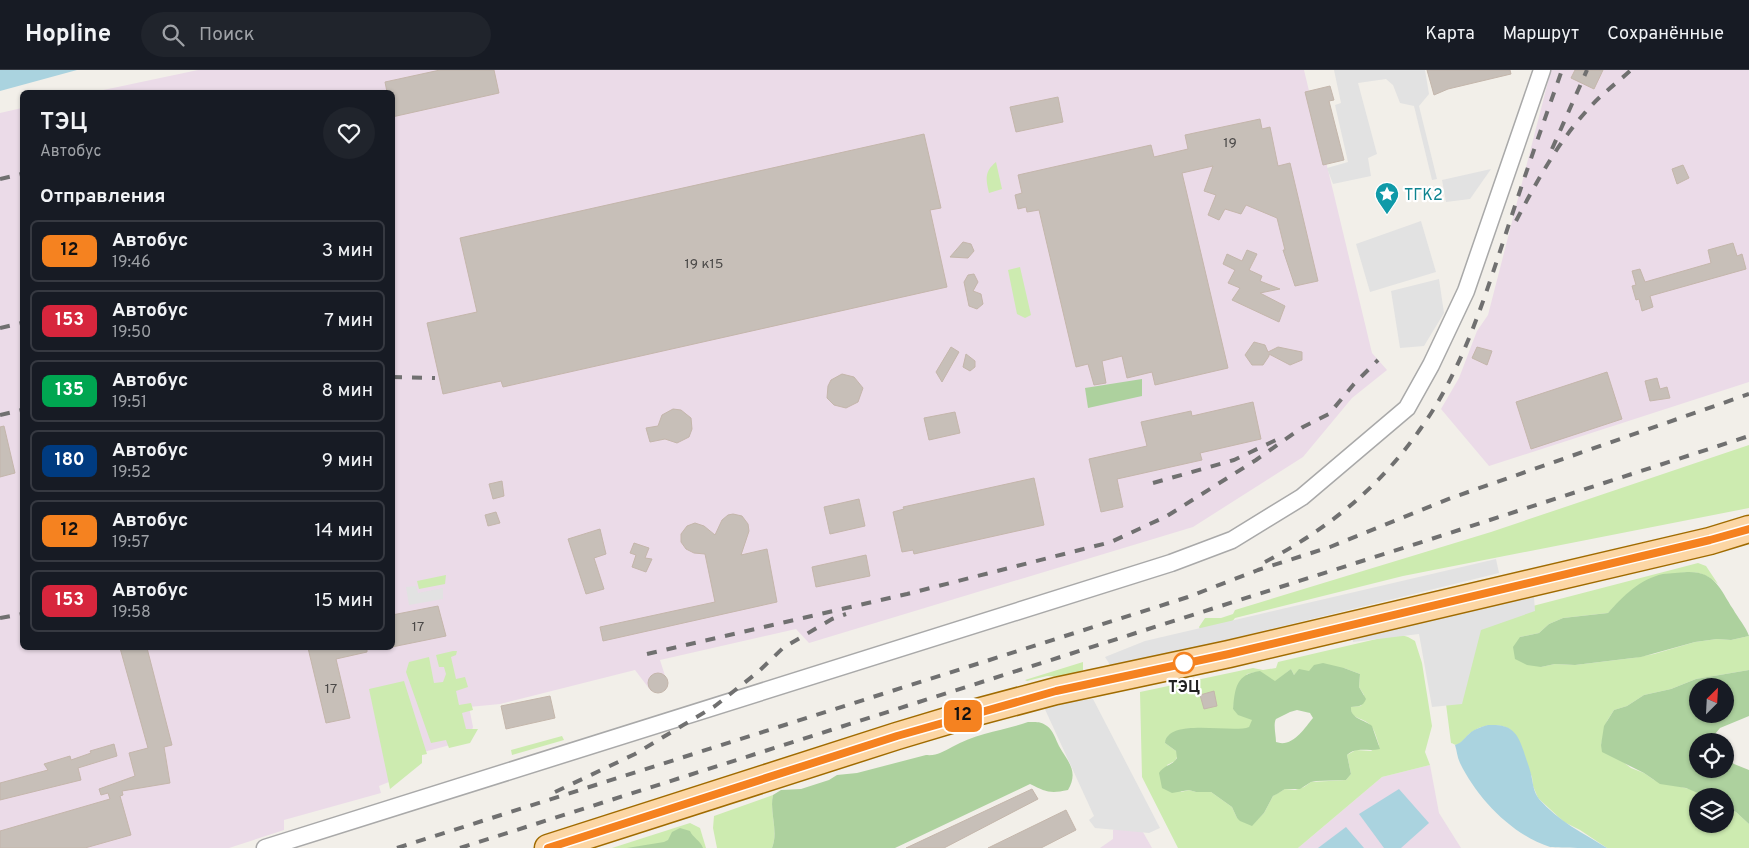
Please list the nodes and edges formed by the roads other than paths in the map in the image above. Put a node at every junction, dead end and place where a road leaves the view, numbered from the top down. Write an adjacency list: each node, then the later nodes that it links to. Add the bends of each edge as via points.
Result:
1 (1542, 70): 3 (street, via 1466,291 1407,408 1302,497 1262,523 1232,540 1171,564)
2 (1749, 529): 4 (main road, via 1229,654 1056,691 888,739)
3 (265, 848)
4 (548, 848)

